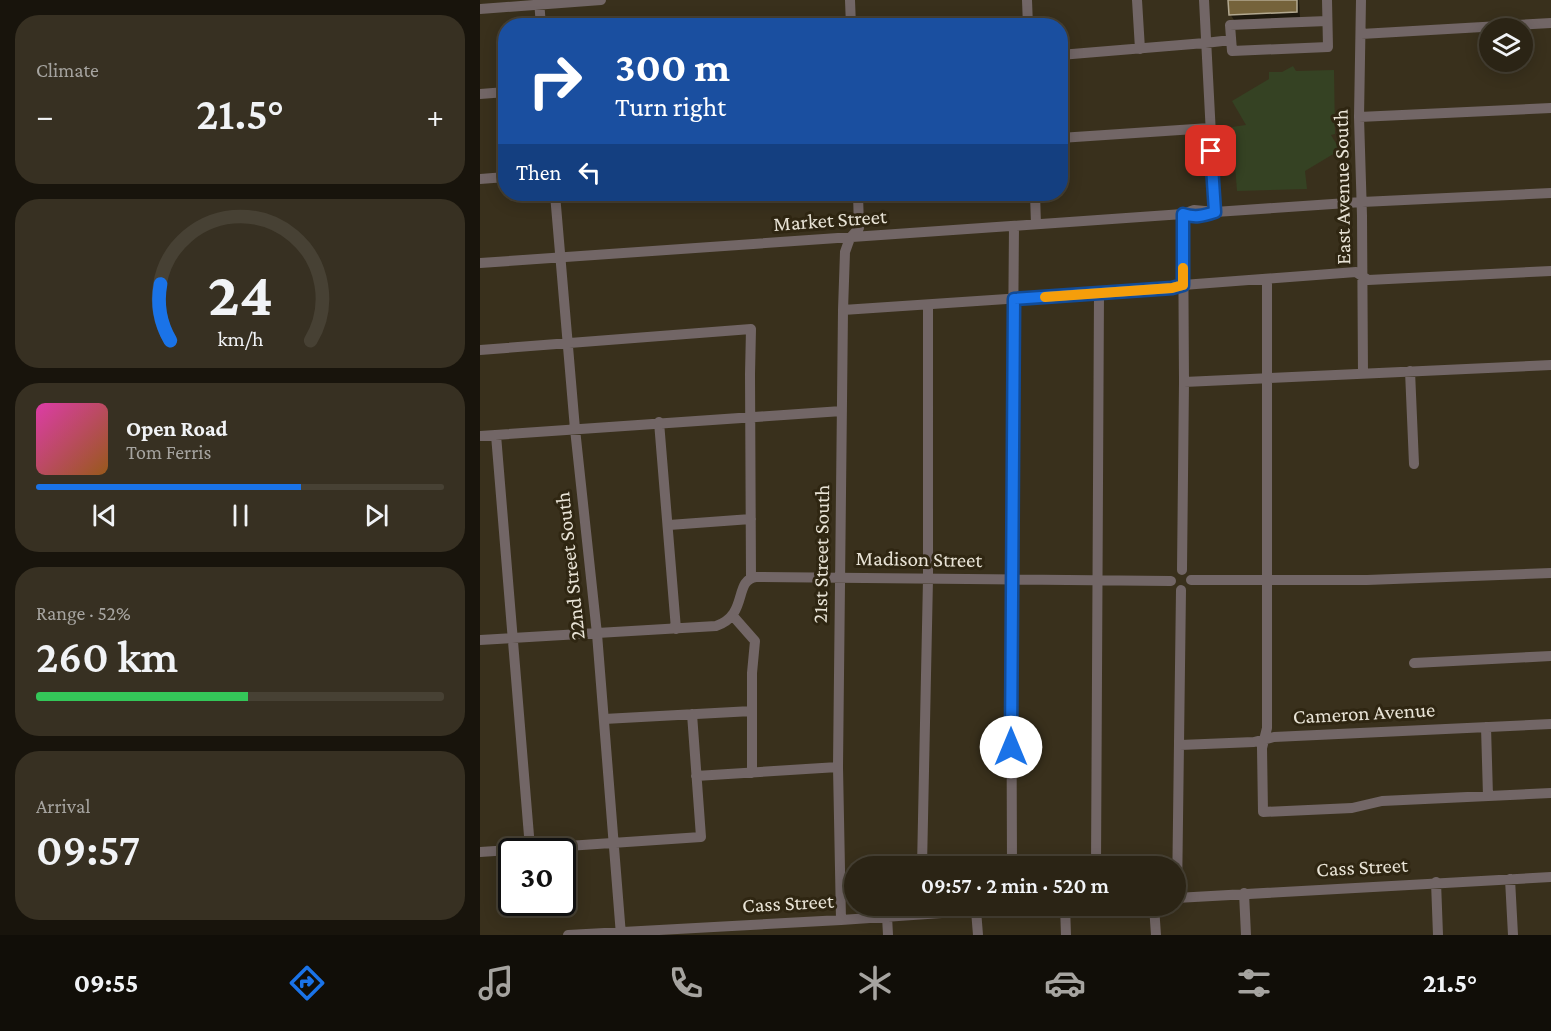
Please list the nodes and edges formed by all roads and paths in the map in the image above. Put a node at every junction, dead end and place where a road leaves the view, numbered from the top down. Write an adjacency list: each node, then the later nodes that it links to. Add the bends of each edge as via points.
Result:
1 (600, 0): 8 (street)
2 (850, 0): 11 (street)
3 (1027, 0): 12 (street)
4 (1137, 0): 18 (street)
5 (1204, 0): 17 (street)
6 (1327, 0): 13 (street)
7 (1361, 0): 15 (street, East Avenue South)
8 (539, 2): 9 (street); 10 (street)
9 (480, 9)
10 (540, 18)
11 (851, 18)
12 (1028, 18)
13 (1327, 21): 16 (street, via 1230,25); 16 (street, via 1328,47 1232,51)
14 (1551, 23): 15 (street)
15 (1361, 34): 23 (street, East Avenue South)
16 (1231, 39): 17 (street)
17 (1205, 43): 18 (street); 24 (street)
18 (1140, 49): 19 (street)
19 (1068, 54)
20 (498, 93): 21 (street)
21 (480, 94)
22 (1551, 108): 23 (street)
23 (1359, 117): 32 (street, East Avenue South)
24 (1210, 128): 25 (street); 33 (street)
25 (1068, 137)
26 (498, 178): 27 (street)
27 (480, 179)
28 (1551, 193): 32 (street, Market Street)
29 (556, 201): 38 (street, 22nd Street South)
30 (858, 201): 37 (street, 21st Street South, via 859,228)
31 (1035, 201): 35 (street)
32 (1362, 202): 33 (street, Market Street); 41 (street, East Avenue South)
33 (1215, 212): 34 (street, Market Street, via 1192,217)
34 (1183, 214): 35 (street, Market Street); 43 (street)
35 (1036, 224): 36 (street, Market Street)
36 (1014, 226): 37 (street, Market Street); 45 (street)
37 (850, 238): 38 (street, Market Street); 47 (street, 21st Street South, via 845,252)
38 (561, 258): 39 (street, Market Street); 48 (street, 22nd Street South)
39 (480, 264)
40 (1551, 271): 41 (street, via 1368,280)
41 (1363, 276): 42 (street, via 1356,272); 52 (street, East Avenue South)
42 (1267, 279): 43 (street); 53 (street)
43 (1183, 285): 44 (street); 54 (street)
44 (1099, 293): 45 (street); 70 (street)
45 (1014, 299): 46 (street); 69 (street)
46 (928, 305): 47 (street); 68 (street)
47 (843, 310): 55 (street, 21st Street South)
48 (567, 344): 49 (street); 56 (street, via 751,329); 58 (street, 22nd Street South)
49 (480, 350)
50 (1551, 365): 51 (street)
51 (1410, 372): 52 (street); 61 (street)
52 (1363, 374): 53 (street)
53 (1267, 379): 54 (street); 73 (street)
54 (1184, 382): 64 (street)
55 (842, 411): 56 (street); 67 (street, 21st Street South)
56 (750, 417): 57 (street); 62 (street)
57 (659, 422): 58 (street); 63 (street)
58 (575, 429): 59 (street); 77 (street, 22nd Street South)
59 (496, 435): 60 (street); 78 (street)
60 (480, 436)
61 (1414, 464)
62 (751, 519): 63 (street); 66 (street)
63 (669, 525): 76 (street)
64 (1182, 570): 71 (street, via 1190,574); 72 (street, via 1175,572)
65 (1551, 573): 73 (street)
66 (751, 578): 67 (street, Madison Street); 75 (street, via 744,584)
67 (840, 578): 68 (street, Madison Street); 89 (street, 21st Street South)
68 (928, 579): 69 (street, Madison Street); 99 (street)
69 (1011, 580): 70 (street, Madison Street); 100 (street)
70 (1096, 580): 72 (street, Madison Street); 101 (street)
71 (1191, 580): 73 (street); 74 (street, via 1190,586)
72 (1171, 581): 74 (street)
73 (1267, 581): 87 (street, via 1267,728)
74 (1181, 590): 88 (street)
75 (734, 616): 76 (street, via 716,626); 82 (street, via 755,641)
76 (676, 629): 77 (street)
77 (597, 634): 78 (street); 84 (street, 22nd Street South)
78 (512, 639): 79 (street); 94 (street)
79 (480, 640)
80 (1551, 657): 81 (street)
81 (1414, 663)
82 (752, 711): 83 (street); 90 (street)
83 (692, 714): 84 (street); 91 (street)
84 (604, 719): 95 (street, 22nd Street South)
85 (1551, 724): 86 (street, Cameron Avenue)
86 (1486, 727): 87 (street, Cameron Avenue); 93 (street)
87 (1263, 740): 88 (street, Cameron Avenue); 93 (street, via 1263,812)
88 (1180, 745): 102 (street)
89 (838, 768): 90 (street); 112 (street, 21st Street South)
90 (752, 772): 91 (street)
91 (696, 776): 95 (street, via 701,837)
92 (1551, 793): 93 (street)
93 (1488, 795)
94 (529, 838)
95 (613, 844): 96 (street); 115 (street, 22nd Street South)
96 (576, 846)
97 (498, 851): 98 (street)
98 (480, 852)
99 (922, 856)
100 (1012, 856)
101 (1096, 856)
102 (1177, 856)
103 (1551, 877): 104 (street, Cass Street)
104 (1510, 879): 105 (street, Cass Street); 123 (street)
105 (1436, 882): 106 (street, Cass Street); 122 (street)
106 (1244, 893): 107 (street, Cass Street); 121 (street)
107 (1186, 896)
108 (887, 916): 112 (street, Cass Street); 117 (street)
109 (976, 916): 118 (street)
110 (1065, 916): 119 (street)
111 (1155, 916): 120 (street)
112 (840, 920): 113 (street, Cass Street)
113 (752, 930): 114 (street, Cass Street)
114 (687, 932): 115 (street, Cass Street)
115 (620, 933): 116 (street, Cass Street)
116 (568, 935)
117 (888, 935)
118 (978, 935)
119 (1066, 935)
120 (1156, 935)
121 (1246, 935)
122 (1438, 935)
123 (1513, 935)

